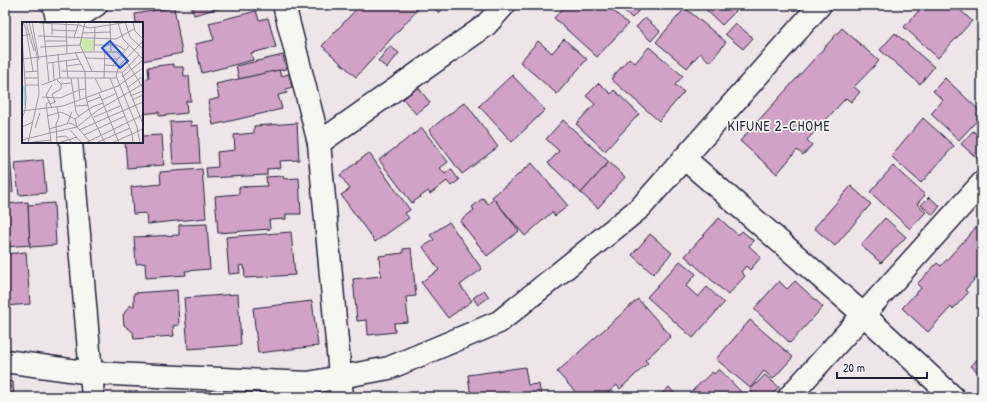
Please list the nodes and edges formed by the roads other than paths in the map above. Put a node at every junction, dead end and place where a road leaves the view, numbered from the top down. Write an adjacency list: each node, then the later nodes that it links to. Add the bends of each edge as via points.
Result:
1 (54, 5): 6 (street)
2 (96, 5): 7 (street)
3 (284, 5): 8 (street)
4 (504, 5): 8 (street, via 485,26)
5 (815, 7): 10 (street)
6 (58, 22)
7 (70, 22)
8 (319, 142): 15 (street)
9 (71, 143): 14 (street)
10 (684, 158): 12 (street); 15 (street, via 641,207 499,322)
11 (982, 183): 12 (street)
12 (864, 315): 17 (street); 18 (street)
13 (5, 361): 14 (street)
14 (91, 373): 15 (street, via 308,383); 16 (street)
15 (341, 387)
16 (93, 397)
17 (789, 397)
18 (953, 397)

